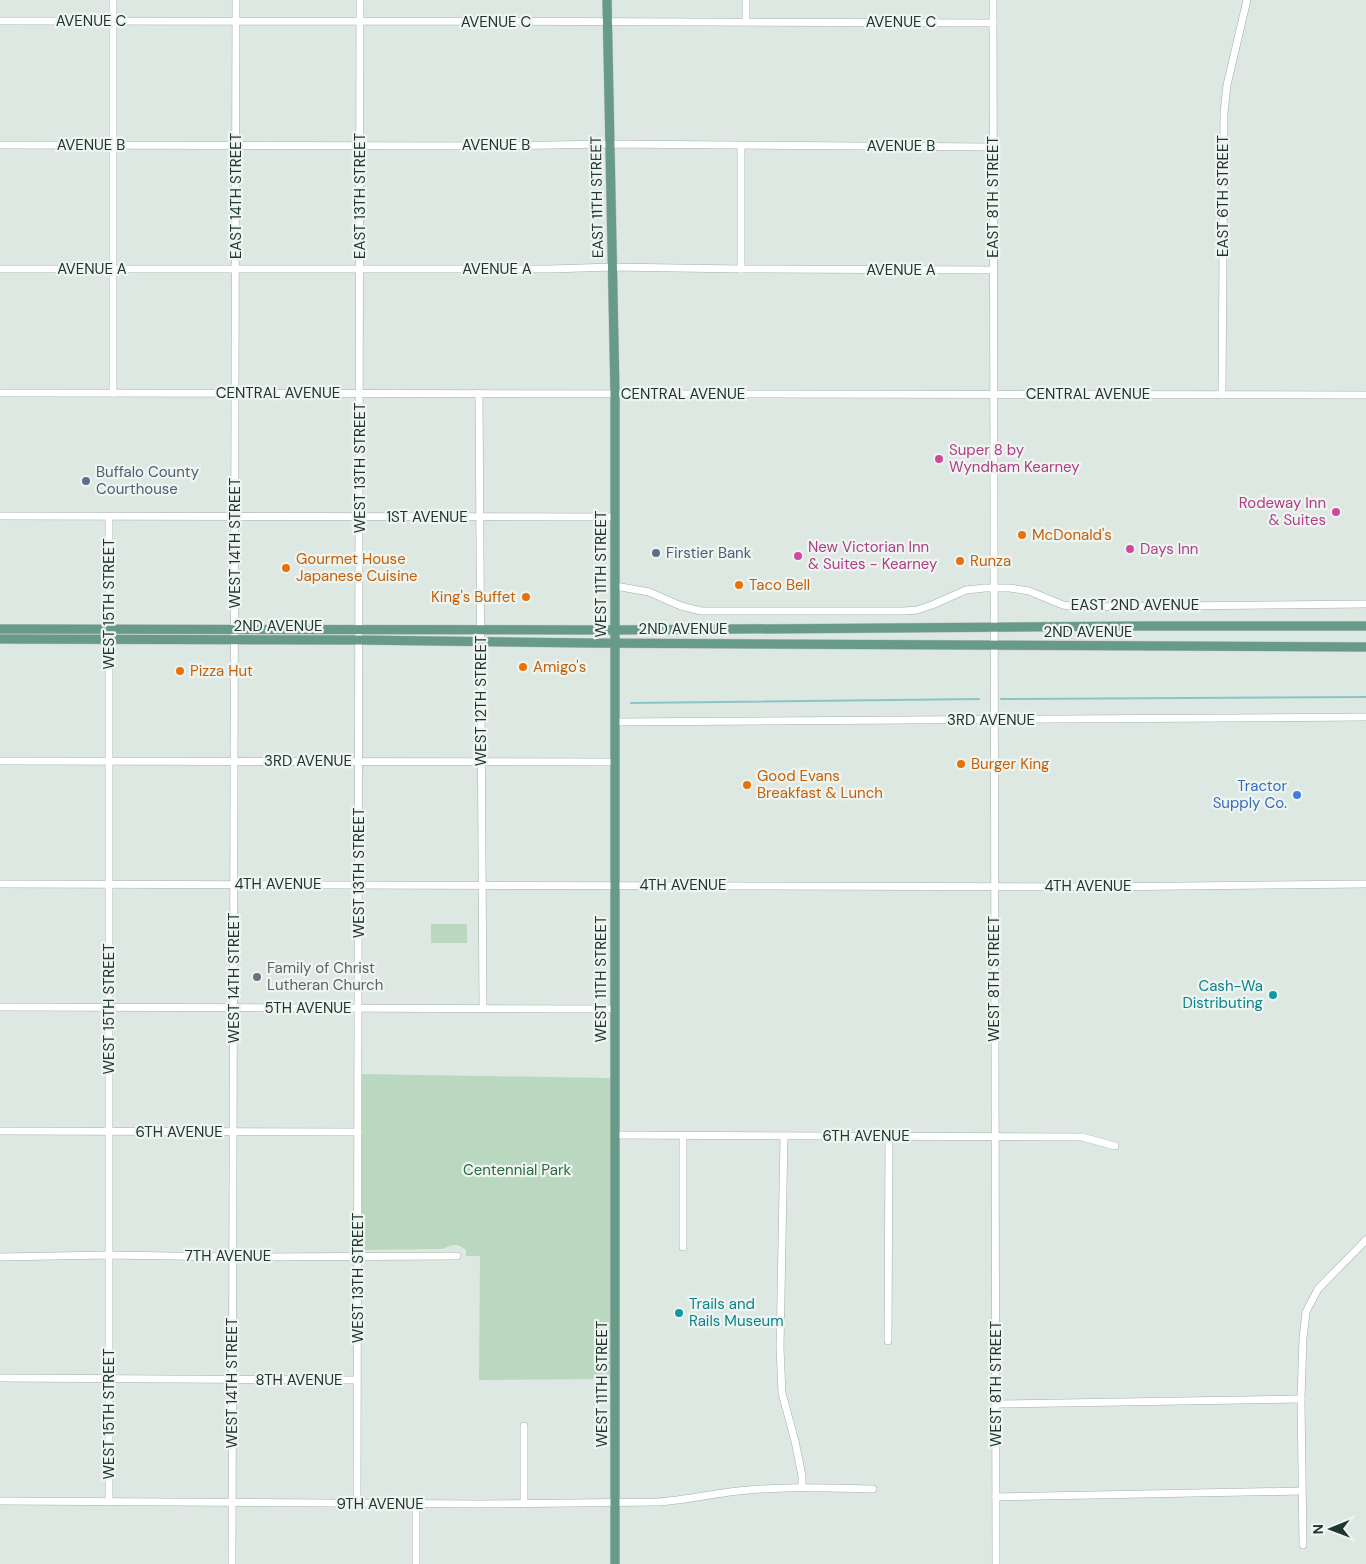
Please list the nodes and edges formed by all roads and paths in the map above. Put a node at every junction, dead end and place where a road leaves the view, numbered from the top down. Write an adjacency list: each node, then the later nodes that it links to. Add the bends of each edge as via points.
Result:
1 (113, 0): 11 (street)
2 (236, 0): 12 (street, EAST 14TH STREET)
3 (360, 0): 13 (street, EAST 13TH STREET)
4 (607, 0): 9 (main road, EAST 11TH STREET)
5 (746, 0): 10 (street)
6 (993, 0): 14 (street, EAST 8TH STREET)
7 (1248, 0): 36 (street, EAST 6TH STREET, via 1233,58 1224,113)
8 (0, 21): 11 (street, AVENUE C)
9 (607, 21): 10 (street, AVENUE C); 13 (street, AVENUE C); 15 (main road, EAST 11TH STREET)
10 (746, 21): 14 (street, AVENUE C)
11 (113, 22): 12 (street, AVENUE C); 17 (street)
12 (236, 22): 13 (street, AVENUE C); 18 (street, EAST 14TH STREET)
13 (360, 22): 19 (street, EAST 13TH STREET)
14 (993, 23): 21 (street, EAST 8TH STREET)
15 (609, 144): 19 (street, AVENUE B); 20 (street, AVENUE B); 22 (main road, EAST 11TH STREET)
16 (0, 145): 17 (street, AVENUE B)
17 (113, 145): 18 (street, AVENUE B); 24 (street)
18 (236, 145): 19 (street, AVENUE B); 25 (street, EAST 14TH STREET)
19 (360, 145): 26 (street, EAST 13TH STREET)
20 (741, 146): 21 (street, AVENUE B); 27 (street)
21 (992, 147): 28 (street, EAST 8TH STREET)
22 (612, 266): 26 (street, AVENUE A); 27 (street, AVENUE A); 34 (main road, EAST 11TH STREET)
23 (0, 269): 24 (street, AVENUE A)
24 (113, 269): 25 (street, AVENUE A); 30 (street)
25 (236, 269): 26 (street, AVENUE A); 31 (street, EAST 14TH STREET)
26 (360, 269): 32 (street, EAST 13TH STREET)
27 (741, 269): 28 (street, AVENUE A)
28 (993, 270): 35 (street, EAST 8TH STREET)
29 (0, 393): 30 (street, CENTRAL AVENUE)
30 (112, 393): 31 (street, CENTRAL AVENUE)
31 (236, 393): 32 (street, CENTRAL AVENUE); 40 (street, WEST 14TH STREET)
32 (360, 393): 33 (street, CENTRAL AVENUE); 41 (street, WEST 13TH STREET)
33 (479, 393): 34 (street, CENTRAL AVENUE); 42 (street, WEST 12TH STREET)
34 (615, 394): 35 (street, CENTRAL AVENUE); 43 (main road, WEST 11TH STREET)
35 (993, 394): 36 (street, CENTRAL AVENUE); 45 (street, WEST 8TH STREET)
36 (1222, 395): 37 (street, CENTRAL AVENUE)
37 (1366, 395)
38 (0, 516): 39 (street, 1ST AVENUE)
39 (109, 516): 40 (street, 1ST AVENUE); 50 (street, WEST 15TH STREET)
40 (235, 516): 41 (street, 1ST AVENUE); 51 (street, WEST 14TH STREET)
41 (360, 516): 42 (street, 1ST AVENUE); 52 (street, WEST 13TH STREET)
42 (480, 516): 43 (street, 1ST AVENUE); 53 (street, WEST 12TH STREET)
43 (615, 516): 44 (main road, WEST 11TH STREET)
44 (615, 586): 45 (street, EAST 2ND AVENUE, via 649,592 701,611 917,610 966,590); 54 (main road, WEST 11TH STREET)
45 (994, 588): 46 (street, EAST 2ND AVENUE, via 1030,591 1076,607); 48 (street, WEST 8TH STREET)
46 (1366, 604)
47 (1366, 626): 48 (main road, 2ND AVENUE)
48 (994, 628): 54 (main road, 2ND AVENUE); 61 (street, WEST 8TH STREET)
49 (0, 629): 50 (main road, 2ND AVENUE)
50 (109, 629): 51 (main road, 2ND AVENUE); 56 (street, WEST 15TH STREET)
51 (235, 629): 52 (main road, 2ND AVENUE); 57 (street, WEST 14TH STREET)
52 (359, 630): 53 (main road, 2ND AVENUE); 58 (street, WEST 13TH STREET)
53 (481, 630): 54 (main road, 2ND AVENUE); 59 (street, WEST 12TH STREET)
54 (615, 630): 60 (main road, WEST 11TH STREET)
55 (0, 639): 56 (main road, 2ND AVENUE)
56 (109, 640): 57 (main road, 2ND AVENUE); 67 (street, WEST 15TH STREET)
57 (235, 640): 58 (main road, 2ND AVENUE); 68 (street, WEST 14TH STREET)
58 (359, 640): 59 (main road, 2ND AVENUE); 69 (street, WEST 13TH STREET)
59 (481, 642): 60 (main road, 2ND AVENUE); 70 (street, WEST 12TH STREET)
60 (615, 643): 61 (main road, 2ND AVENUE); 65 (main road, WEST 11TH STREET)
61 (994, 645): 62 (main road, 2ND AVENUE); 64 (street, WEST 8TH STREET)
62 (1366, 647)
63 (1366, 717): 64 (street, 3RD AVENUE)
64 (994, 720): 65 (street, 3RD AVENUE); 79 (street, WEST 8TH STREET)
65 (615, 722): 71 (main road, WEST 11TH STREET)
66 (0, 761): 67 (street, 3RD AVENUE)
67 (109, 761): 68 (street, 3RD AVENUE); 73 (street, WEST 15TH STREET)
68 (234, 761): 69 (street, 3RD AVENUE); 74 (street, WEST 14TH STREET)
69 (359, 761): 70 (street, 3RD AVENUE); 75 (street, WEST 13TH STREET)
70 (481, 762): 71 (street, 3RD AVENUE); 77 (street, WEST 12TH STREET)
71 (615, 762): 78 (main road, WEST 11TH STREET)
72 (0, 884): 73 (street, 4TH AVENUE)
73 (109, 884): 74 (street, 4TH AVENUE); 81 (street, WEST 15TH STREET)
74 (234, 884): 75 (street, 4TH AVENUE); 82 (street, WEST 14TH STREET)
75 (359, 884): 77 (street, 4TH AVENUE); 83 (street, WEST 13TH STREET)
76 (1366, 884): 79 (street, 4TH AVENUE)
77 (482, 885): 78 (street, 4TH AVENUE); 84 (street, WEST 12TH STREET)
78 (615, 885): 79 (street, 4TH AVENUE); 85 (main road, WEST 11TH STREET)
79 (994, 886): 93 (street, WEST 8TH STREET)
80 (0, 1007): 81 (street, 5TH AVENUE)
81 (109, 1008): 82 (street, 5TH AVENUE); 87 (street, WEST 15TH STREET)
82 (234, 1008): 83 (street, 5TH AVENUE); 88 (street, WEST 14TH STREET)
83 (358, 1008): 84 (street, 5TH AVENUE); 89 (street, WEST 13TH STREET)
84 (483, 1009): 85 (street, 5TH AVENUE)
85 (615, 1009): 90 (main road, WEST 11TH STREET)
86 (0, 1132): 87 (street, 6TH AVENUE)
87 (109, 1132): 88 (street, 6TH AVENUE); 98 (street, WEST 15TH STREET)
88 (233, 1132): 89 (street, 6TH AVENUE); 102 (street, WEST 14TH STREET)
89 (358, 1132): 99 (street, WEST 13TH STREET)
90 (615, 1135): 91 (street, 6TH AVENUE); 118 (main road, WEST 11TH STREET)
91 (683, 1136): 92 (street, 6TH AVENUE); 97 (street)
92 (784, 1136): 94 (street, 6TH AVENUE); 111 (street, via 782,1393 795,1441)
93 (994, 1136): 94 (street, 6TH AVENUE); 95 (street, 6TH AVENUE, via 1082,1137); 109 (street, WEST 8TH STREET)
94 (889, 1137): 103 (street)
95 (1115, 1146)
96 (1366, 1240): 108 (street, via 1318,1289 1306,1312)
97 (683, 1247)
98 (109, 1255): 101 (street, 7TH AVENUE); 102 (street, 7TH AVENUE); 105 (street, WEST 15TH STREET)
99 (358, 1256): 100 (street, 7TH AVENUE); 102 (street, 7TH AVENUE); 107 (street, WEST 13TH STREET)
100 (457, 1256)
101 (0, 1257)
102 (233, 1257): 106 (street, WEST 14TH STREET)
103 (888, 1341)
104 (0, 1378): 105 (street, 8TH AVENUE)
105 (109, 1379): 106 (street, 8TH AVENUE); 116 (street, WEST 15TH STREET)
106 (232, 1380): 107 (street, 8TH AVENUE); 119 (street, WEST 14TH STREET)
107 (357, 1380): 117 (street, WEST 13TH STREET)
108 (1301, 1399): 109 (street); 113 (street)
109 (996, 1404): 114 (street, WEST 8TH STREET)
110 (524, 1426): 121 (street)
111 (802, 1487): 112 (street, 9TH AVENUE); 118 (street, 9TH AVENUE, via 737,1491 676,1501)
112 (873, 1489)
113 (1302, 1491): 114 (street); 122 (street)
114 (996, 1497): 126 (street, WEST 8TH STREET)
115 (0, 1501): 116 (street, 9TH AVENUE)
116 (109, 1502): 119 (street, 9TH AVENUE)
117 (357, 1503): 119 (street, 9TH AVENUE); 120 (street, 9TH AVENUE)
118 (615, 1503): 121 (street, 9TH AVENUE); 125 (main road, WEST 11TH STREET)
119 (232, 1504): 123 (street, WEST 14TH STREET)
120 (416, 1504): 121 (street, 9TH AVENUE); 124 (street)
121 (524, 1504)
122 (1303, 1544)
123 (232, 1564)
124 (416, 1564)
125 (616, 1564)
126 (996, 1564)

